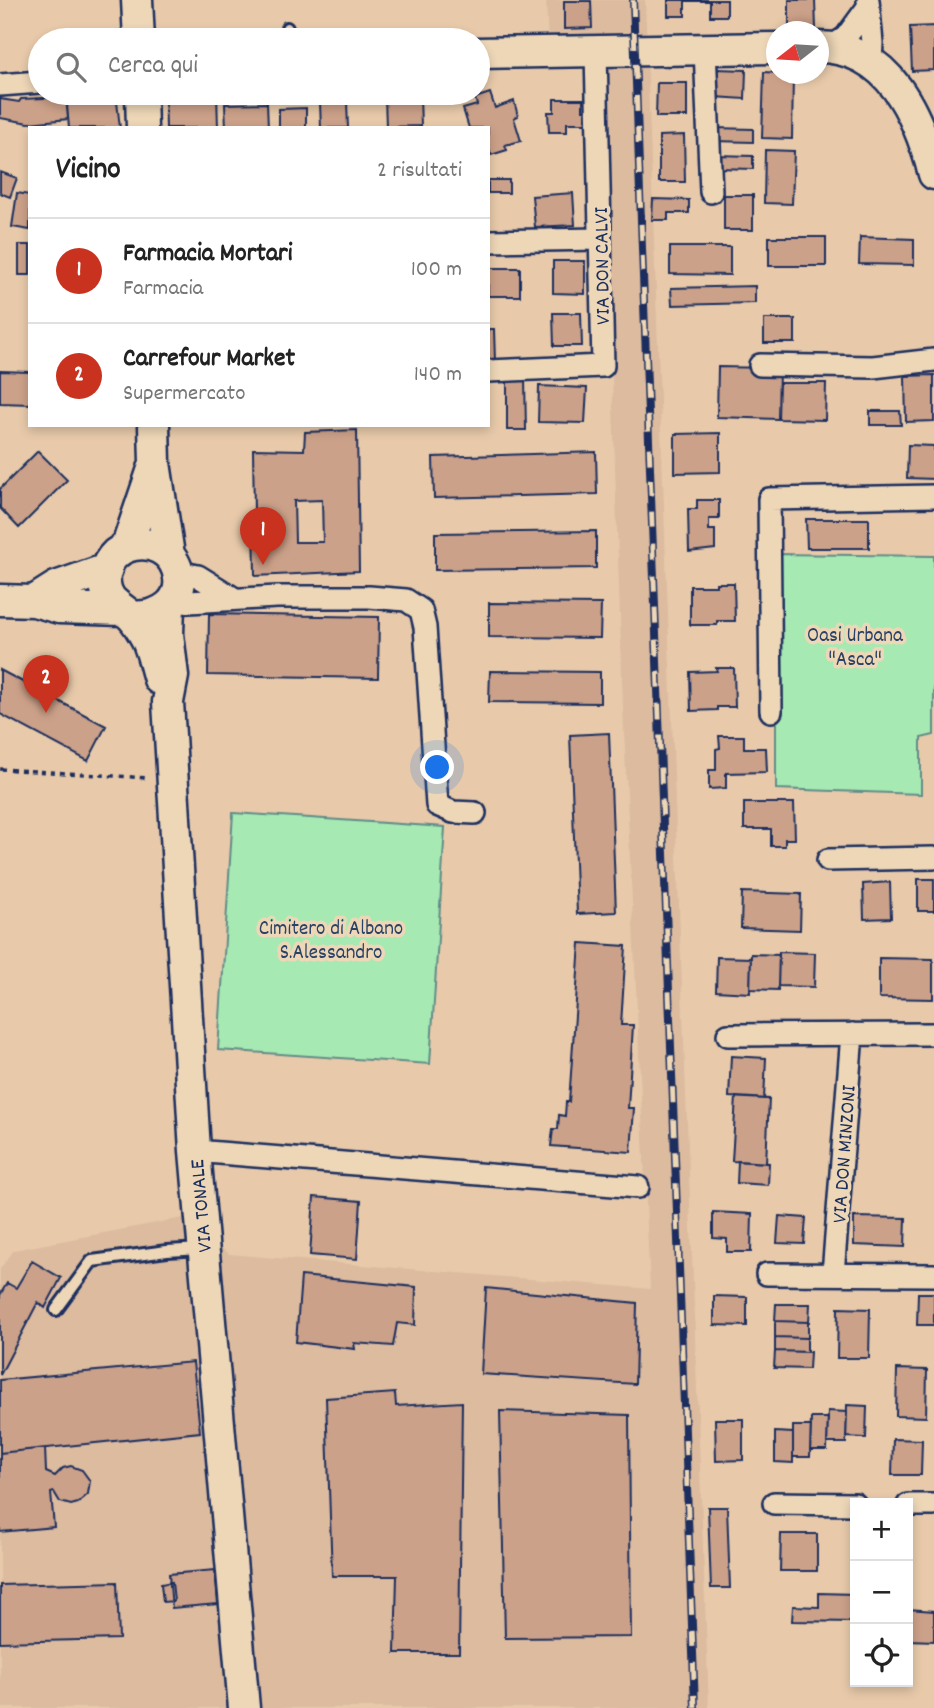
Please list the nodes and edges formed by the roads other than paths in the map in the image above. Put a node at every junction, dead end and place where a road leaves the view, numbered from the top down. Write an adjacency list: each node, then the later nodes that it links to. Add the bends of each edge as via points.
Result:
1 (137, 0): 3 (main road)
2 (868, 4): 4 (street, via 846,37); 10 (street)
3 (138, 28)
4 (829, 45)
5 (766, 48): 7 (main road)
6 (829, 48): 10 (main road, via 853,52)
7 (705, 49): 8 (main road); 16 (street)
8 (596, 51): 9 (main road); 17 (street, VIA DON CALVI)
9 (490, 53)
10 (871, 62): 15 (main road, via 910,107)
11 (28, 83): 12 (street)
12 (0, 85)
13 (141, 105): 14 (main road)
14 (142, 126)
15 (934, 174)
16 (710, 192)
17 (600, 239): 18 (street); 21 (street, VIA DON CALVI, via 603,366)
18 (490, 242)
19 (934, 360): 20 (street, via 873,367)
20 (760, 365)
21 (490, 371)
22 (154, 427): 23 (main road, VIA TONALE)
23 (155, 463): 25 (main road, VIA TONALE); 26 (main road, VIA TONALE)
24 (934, 496): 34 (street, via 769,499)
25 (127, 546): 26 (main road, via 148,543 159,547); 27 (main road, VIA TONALE)
26 (174, 564): 28 (street); 31 (main road, VIA TONALE, via 179,585)
27 (107, 569): 30 (main road, via 56,587); 32 (main road, VIA TONALE, via 109,597)
28 (235, 599): 31 (street); 35 (street, via 369,597 406,600 421,610 437,805 453,812)
29 (0, 600): 30 (main road)
30 (34, 601): 32 (main road)
31 (170, 604): 32 (main road, via 152,616); 33 (main road, VIA TONALE, via 173,676)
32 (126, 613): 33 (main road, VIA TONALE, via 147,639)
33 (168, 702): 41 (main road, VIA TONALE)
34 (771, 711)
35 (475, 813)
36 (934, 858): 37 (street)
37 (828, 860)
38 (852, 1034): 39 (street); 40 (street); 45 (street, VIA DON MINZONI)
39 (934, 1034)
40 (728, 1035)
41 (195, 1151): 42 (street); 43 (main road, VIA TONALE)
42 (638, 1186)
43 (204, 1249): 47 (lane, via 92,1261); 52 (main road, VIA TONALE)
44 (767, 1274): 45 (street)
45 (833, 1274): 46 (street)
46 (934, 1275)
47 (56, 1310)
48 (774, 1503): 49 (street)
49 (850, 1504)
50 (913, 1505): 51 (street)
51 (934, 1505)
52 (244, 1708)

